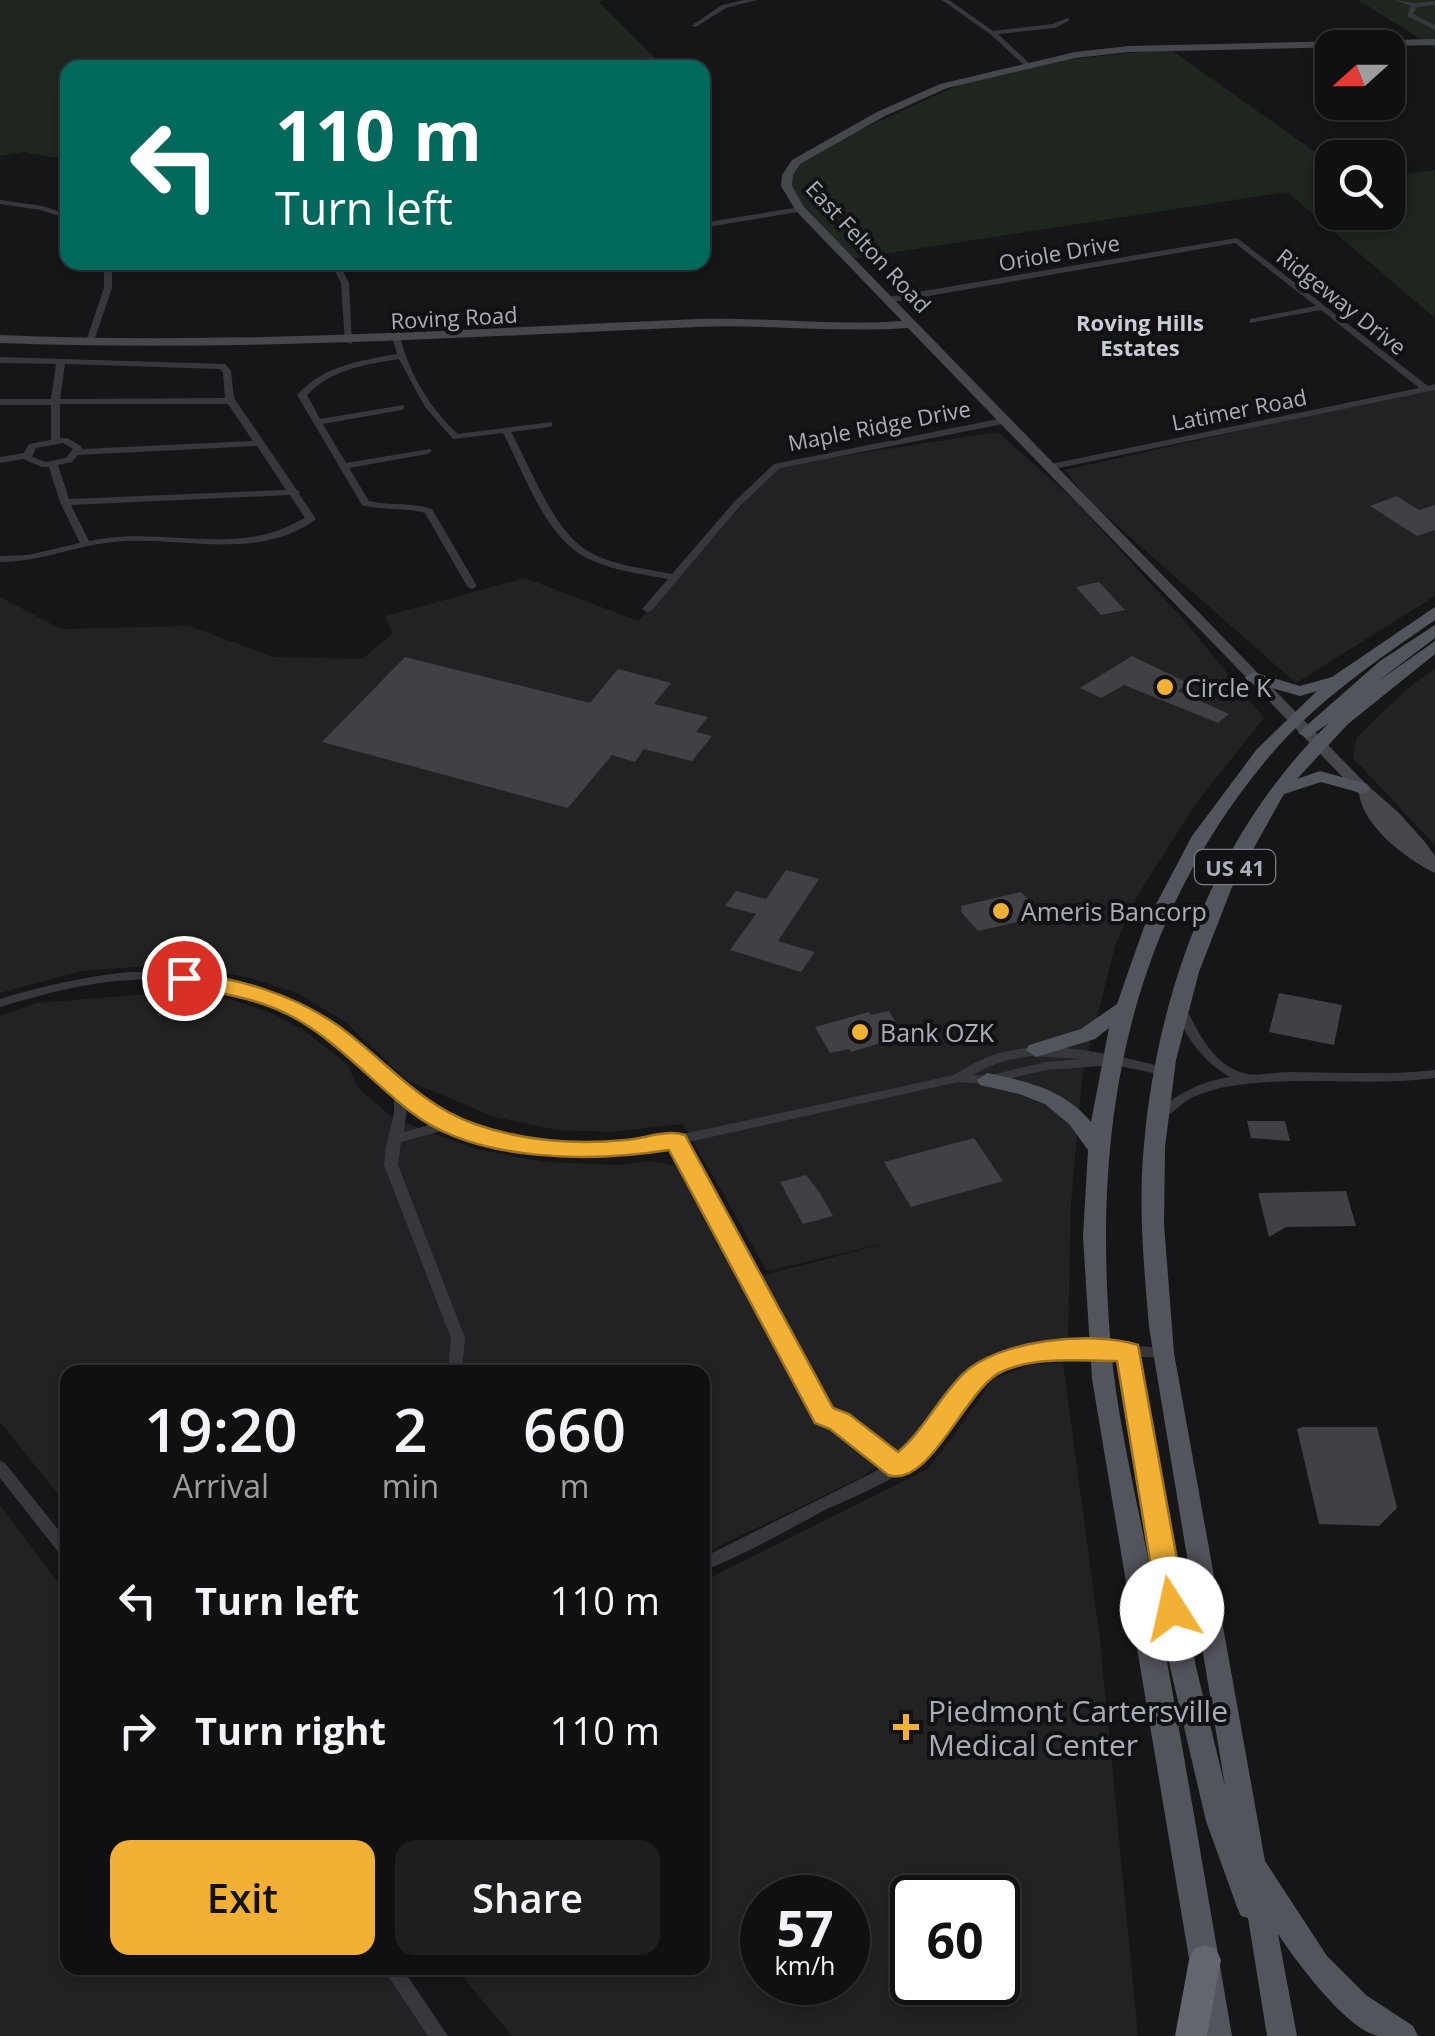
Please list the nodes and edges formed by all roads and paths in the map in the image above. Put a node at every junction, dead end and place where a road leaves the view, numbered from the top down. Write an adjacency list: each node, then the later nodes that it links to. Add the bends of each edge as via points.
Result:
1 (754, 0): 7 (street, via 724,6)
2 (945, 0): 9 (street)
3 (1396, 0): 5 (street)
4 (1435, 3): 5 (street)
5 (1414, 5): 8 (street, via 1408,15)
6 (1067, 20): 9 (street)
7 (694, 26)
8 (1435, 28)
9 (992, 33): 11 (street)
10 (1435, 42): 11 (street, East Felton Road, via 1129,49)
11 (1025, 64): 13 (street, East Felton Road, via 944,86 796,162 784,183)
12 (0, 202): 14 (street)
13 (800, 209): 16 (street); 21 (street, East Felton Road)
14 (60, 214)
15 (710, 219): 16 (street)
16 (714, 224): 17 (street)
17 (710, 225)
18 (1237, 240): 21 (street, Oriole Drive); 22 (street, Ridgeway Drive)
19 (108, 270): 27 (street)
20 (338, 270): 28 (street)
21 (888, 300): 24 (street, East Felton Road)
22 (1320, 308): 23 (street); 32 (street, Ridgeway Drive)
23 (1253, 321)
24 (911, 324): 26 (street, Roving Road, via 739,321); 37 (street, East Felton Road)
25 (0, 339): 27 (street, Roving Road)
26 (397, 340): 28 (street, Roving Road); 29 (street)
27 (90, 341): 28 (street, Roving Road)
28 (349, 342)
29 (402, 356): 38 (street, via 316,377 302,395); 40 (street, via 443,428 456,437)
30 (0, 360): 31 (street)
31 (61, 362): 33 (street, via 222,366); 35 (street)
32 (1430, 388): 49 (street, Latimer Road)
33 (231, 401): 35 (street); 42 (street)
34 (0, 402): 35 (street)
35 (55, 405): 41 (street)
36 (401, 407): 38 (street)
37 (1003, 420): 49 (street, East Felton Road); 54 (street, Maple Ridge Drive, via 777,466)
38 (317, 422): 48 (street)
39 (548, 424): 40 (street)
40 (506, 431): 54 (street, via 571,545 601,562)
41 (56, 439): 44 (street, via 76,444); 45 (street, via 32,446)
42 (260, 443): 44 (street); 50 (street)
43 (427, 450): 48 (street)
44 (78, 452): 47 (street)
45 (26, 456): 46 (street); 47 (street)
46 (0, 460)
47 (53, 464): 51 (street)
48 (343, 466): 55 (street, via 365,504 429,511)
49 (1050, 468): 60 (street, East Felton Road)
50 (295, 492): 51 (street); 52 (street, via 311,519 279,534 219,544)
51 (65, 502): 52 (street)
52 (85, 543): 53 (street)
53 (0, 559)
54 (674, 576): 56 (street, Maple Ridge Drive)
55 (472, 586)
56 (646, 609)
57 (1435, 612): 61 (main road, US 41)
58 (1435, 630): 62 (main road)
59 (1435, 646): 62 (main road, US 41)
60 (1253, 678): 61 (main road, via 1300,691); 62 (street, East Felton Road)
61 (1342, 678): 62 (main road, US 41)
62 (1307, 733): 63 (street, East Felton Road); 64 (main road, US 41); 68 (main road, US 41, via 1228,794 1154,921)
63 (1360, 788): 64 (main road, via 1320,776); 65 (street, East Felton Road, via 1374,814)
64 (1279, 792): 67 (main road, US 41, via 1234,868)
65 (1434, 867)
66 (0, 1004): 76 (street, via 109,978 226,983 315,1020)
67 (1179, 1006): 71 (main road, US 41); 74 (street, via 1206,1055)
68 (1123, 1008): 69 (main road, via 1088,1034); 70 (main road, US 41)
69 (1036, 1050): 70 (street); 73 (street, via 976,1064)
70 (1110, 1062): 71 (street); 75 (street, via 1046,1066); 81 (main road, US 41)
71 (1163, 1072): 77 (main road, US 41)
72 (1435, 1074): 74 (street)
73 (958, 1078): 75 (street); 80 (street)
74 (1243, 1078): 77 (street, via 1203,1086)
75 (987, 1080): 81 (main road, via 1038,1091 1066,1106)
76 (400, 1092): 78 (street); 79 (street)
77 (1157, 1118): 84 (main road, US 41, via 1153,1239)
78 (450, 1124): 79 (street); 80 (street, via 549,1149)
79 (397, 1138): 85 (street, via 391,1166 458,1338)
80 (676, 1141): 87 (street, via 824,1416)
81 (1098, 1149): 82 (main road, US 41)
82 (1100, 1351): 83 (street); 87 (street, via 1040,1350 990,1365); 92 (main road, US 41)
83 (1128, 1352): 84 (street); 91 (main road, via 1189,1696 1220,1822)
84 (1162, 1353): 90 (main road, US 41)
85 (456, 1365)
86 (0, 1467): 88 (street)
87 (898, 1468): 89 (street)
88 (60, 1544)
89 (710, 1561)
90 (1248, 1845): 91 (main road, US 41); 98 (main road, via 1314,1964)
91 (1262, 1926): 97 (main road, US 41)
92 (1205, 1960): 95 (highway); 96 (main road, US 41)
93 (397, 1975): 94 (street)
94 (439, 2036)
95 (1190, 2036)
96 (1217, 2036)
97 (1282, 2036)
98 (1402, 2036)

